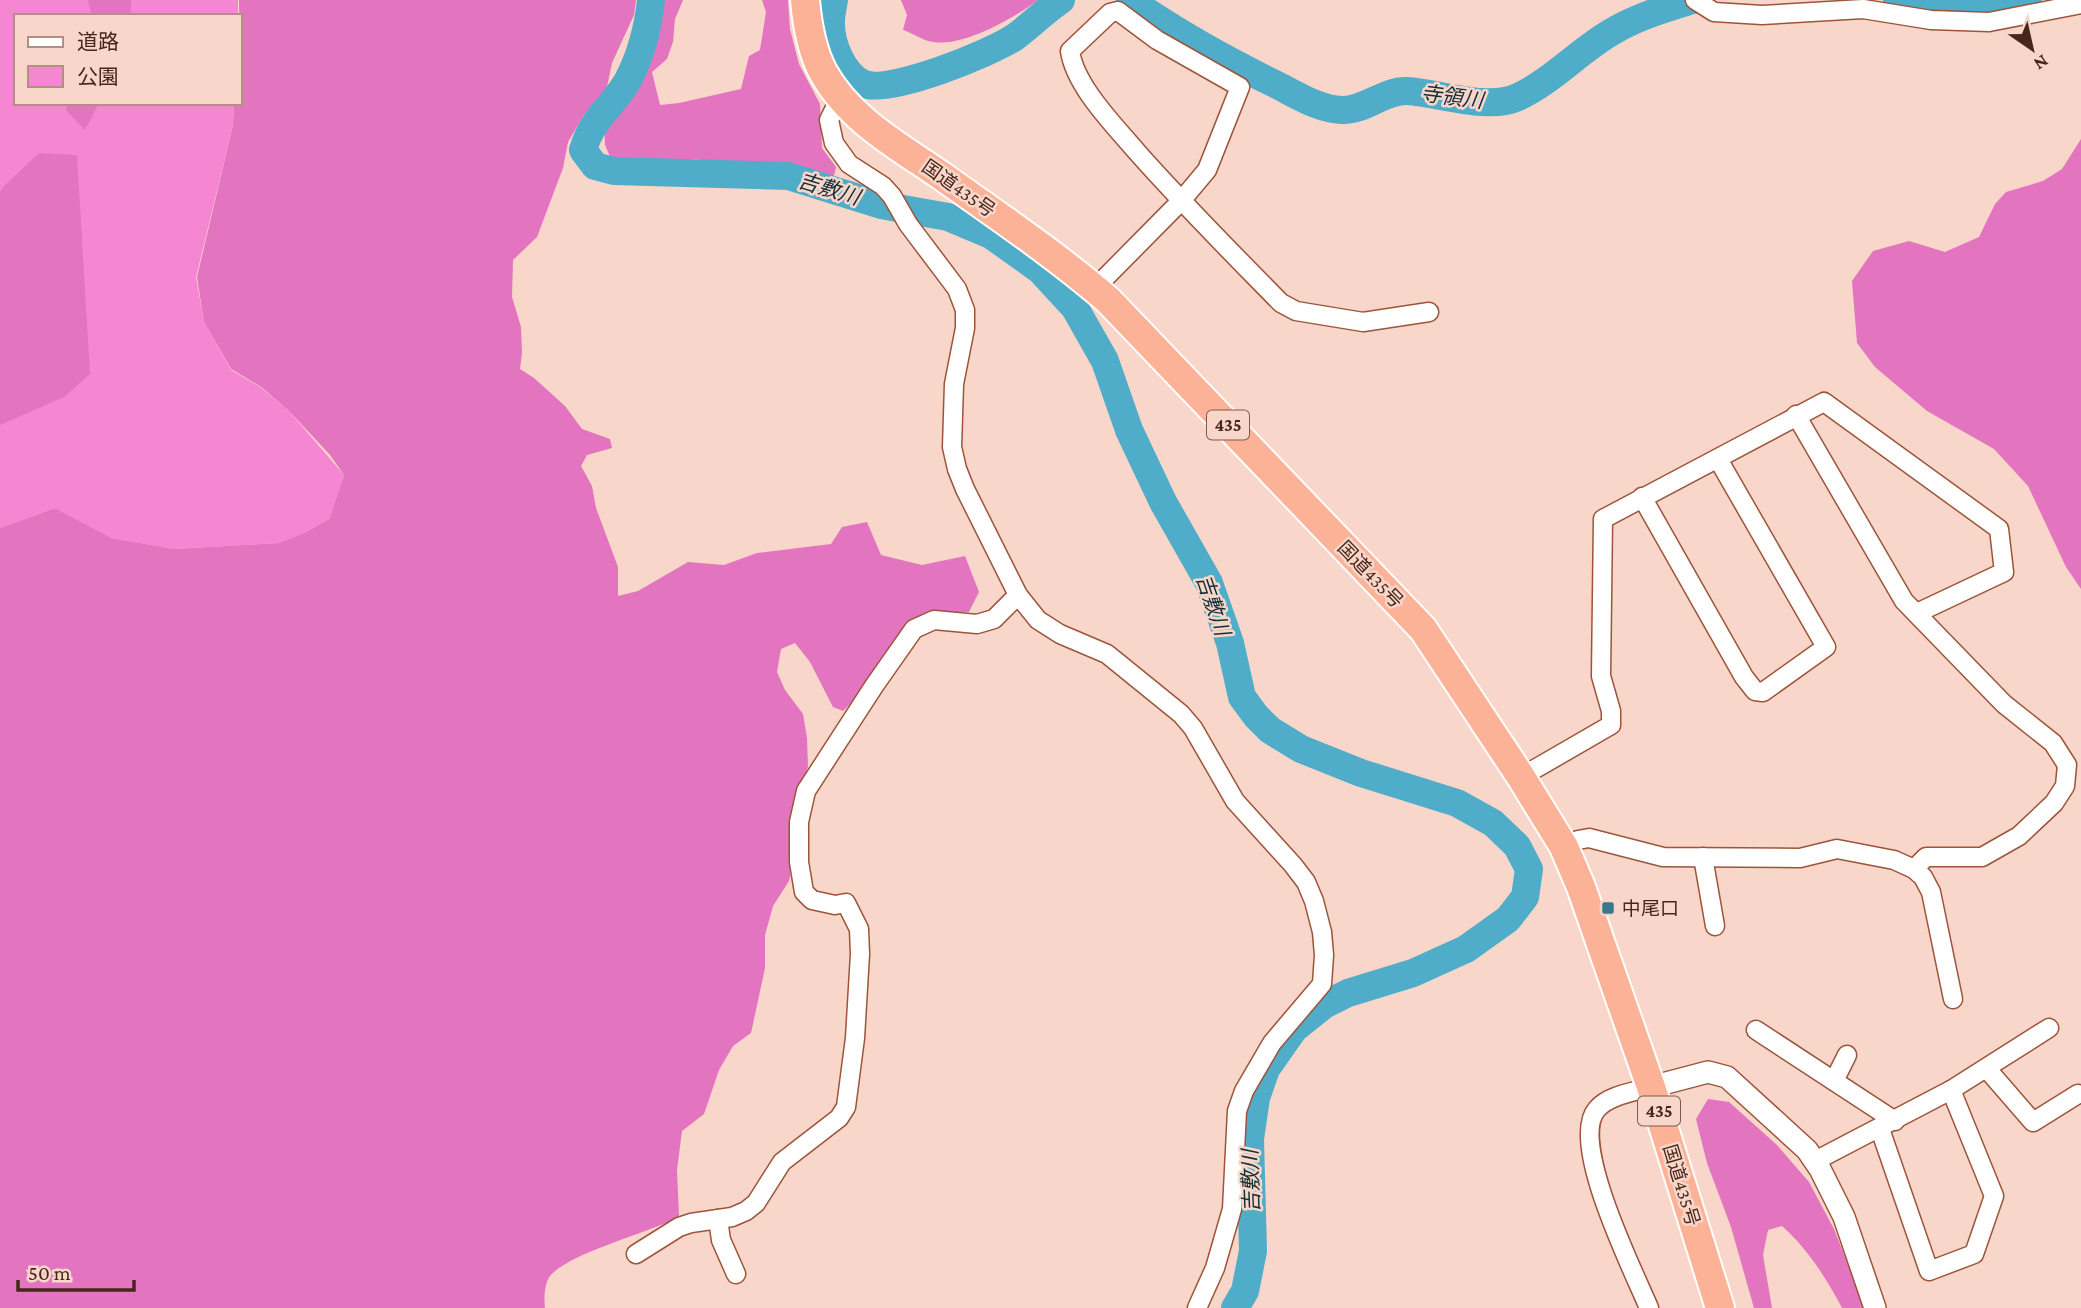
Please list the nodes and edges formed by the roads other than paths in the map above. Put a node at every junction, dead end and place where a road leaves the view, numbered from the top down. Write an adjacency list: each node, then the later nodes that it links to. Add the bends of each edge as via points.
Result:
1 (805, 0): 4 (highway, 国道435号 / 435, via 822,71)
2 (1701, 4): 3 (street, via 1714,12 1762,15 1863,9 1930,20 1989,22)
3 (2081, 4)
4 (844, 102): 6 (highway, 国道435号 / 435, via 883,136 1058,257); 11 (street, via 829,120 834,143 849,164 892,196 957,289 965,310 954,384 957,469)
5 (1181, 201): 5 (street, via 1096,104 1072,60 1070,51 1110,13 1118,11 1157,40 1240,87 1208,170); 6 (street); 7 (street, via 1280,303 1296,311 1363,322)
6 (1095, 288): 13 (highway, 国道435号 / 435, via 1423,629)
7 (1429, 312)
8 (1796, 415): 9 (street); 12 (street, via 1904,601); 12 (street, via 1824,402 1999,529 2004,572)
9 (1718, 459): 10 (street); 10 (street, via 1826,647 1763,692 1755,691 1744,677)
10 (1642, 497): 13 (street, via 1603,519 1601,676 1611,725)
11 (1018, 595): 29 (street, via 994,619 977,624 934,620 914,629 806,791 799,822 804,892 812,900 846,903 859,929 855,1038 846,1107 839,1118 782,1162 756,1203 732,1217); 32 (street, via 1038,620 1107,654 1181,714 1235,802 1306,882 1322,932 1322,984 1272,1043 1237,1111 1232,1209 1215,1268)
12 (1917, 613): 16 (street, via 2004,704 2053,743 2067,765 2065,786 2054,803 2020,836 1982,857 1926,857)
13 (1521, 777): 14 (highway, 国道435号 / 435)
14 (1564, 847): 15 (street, via 1590,838 1663,857); 24 (highway, 国道435号 / 435)
15 (1703, 857): 16 (street, via 1800,858 1837,849 1894,860); 17 (street)
16 (1914, 869): 18 (street, via 1931,892 1931,936)
17 (1715, 926)
18 (1953, 999)
19 (2049, 1028): 22 (street)
20 (1756, 1030): 23 (street)
21 (1847, 1055): 23 (street)
22 (1987, 1069): 25 (street); 26 (street, via 2033,1122)
23 (1834, 1082): 27 (street)
24 (1651, 1087): 28 (street, via 1708,1072 1727,1077); 33 (street, via 1602,1104 1592,1116 1588,1137 1617,1238); 34 (highway, 国道435号 / 435)
25 (1951, 1090): 27 (street); 27 (street, via 1994,1196 1973,1254 1929,1271)
26 (2078, 1094)
27 (1888, 1125): 28 (street)
28 (1815, 1161): 35 (street, via 1844,1217)
29 (718, 1219): 30 (street, via 679,1227); 31 (street, via 721,1240)
30 (636, 1254)
31 (736, 1274)
32 (1197, 1308)
33 (1649, 1308)
34 (1720, 1308)
35 (1875, 1308)

